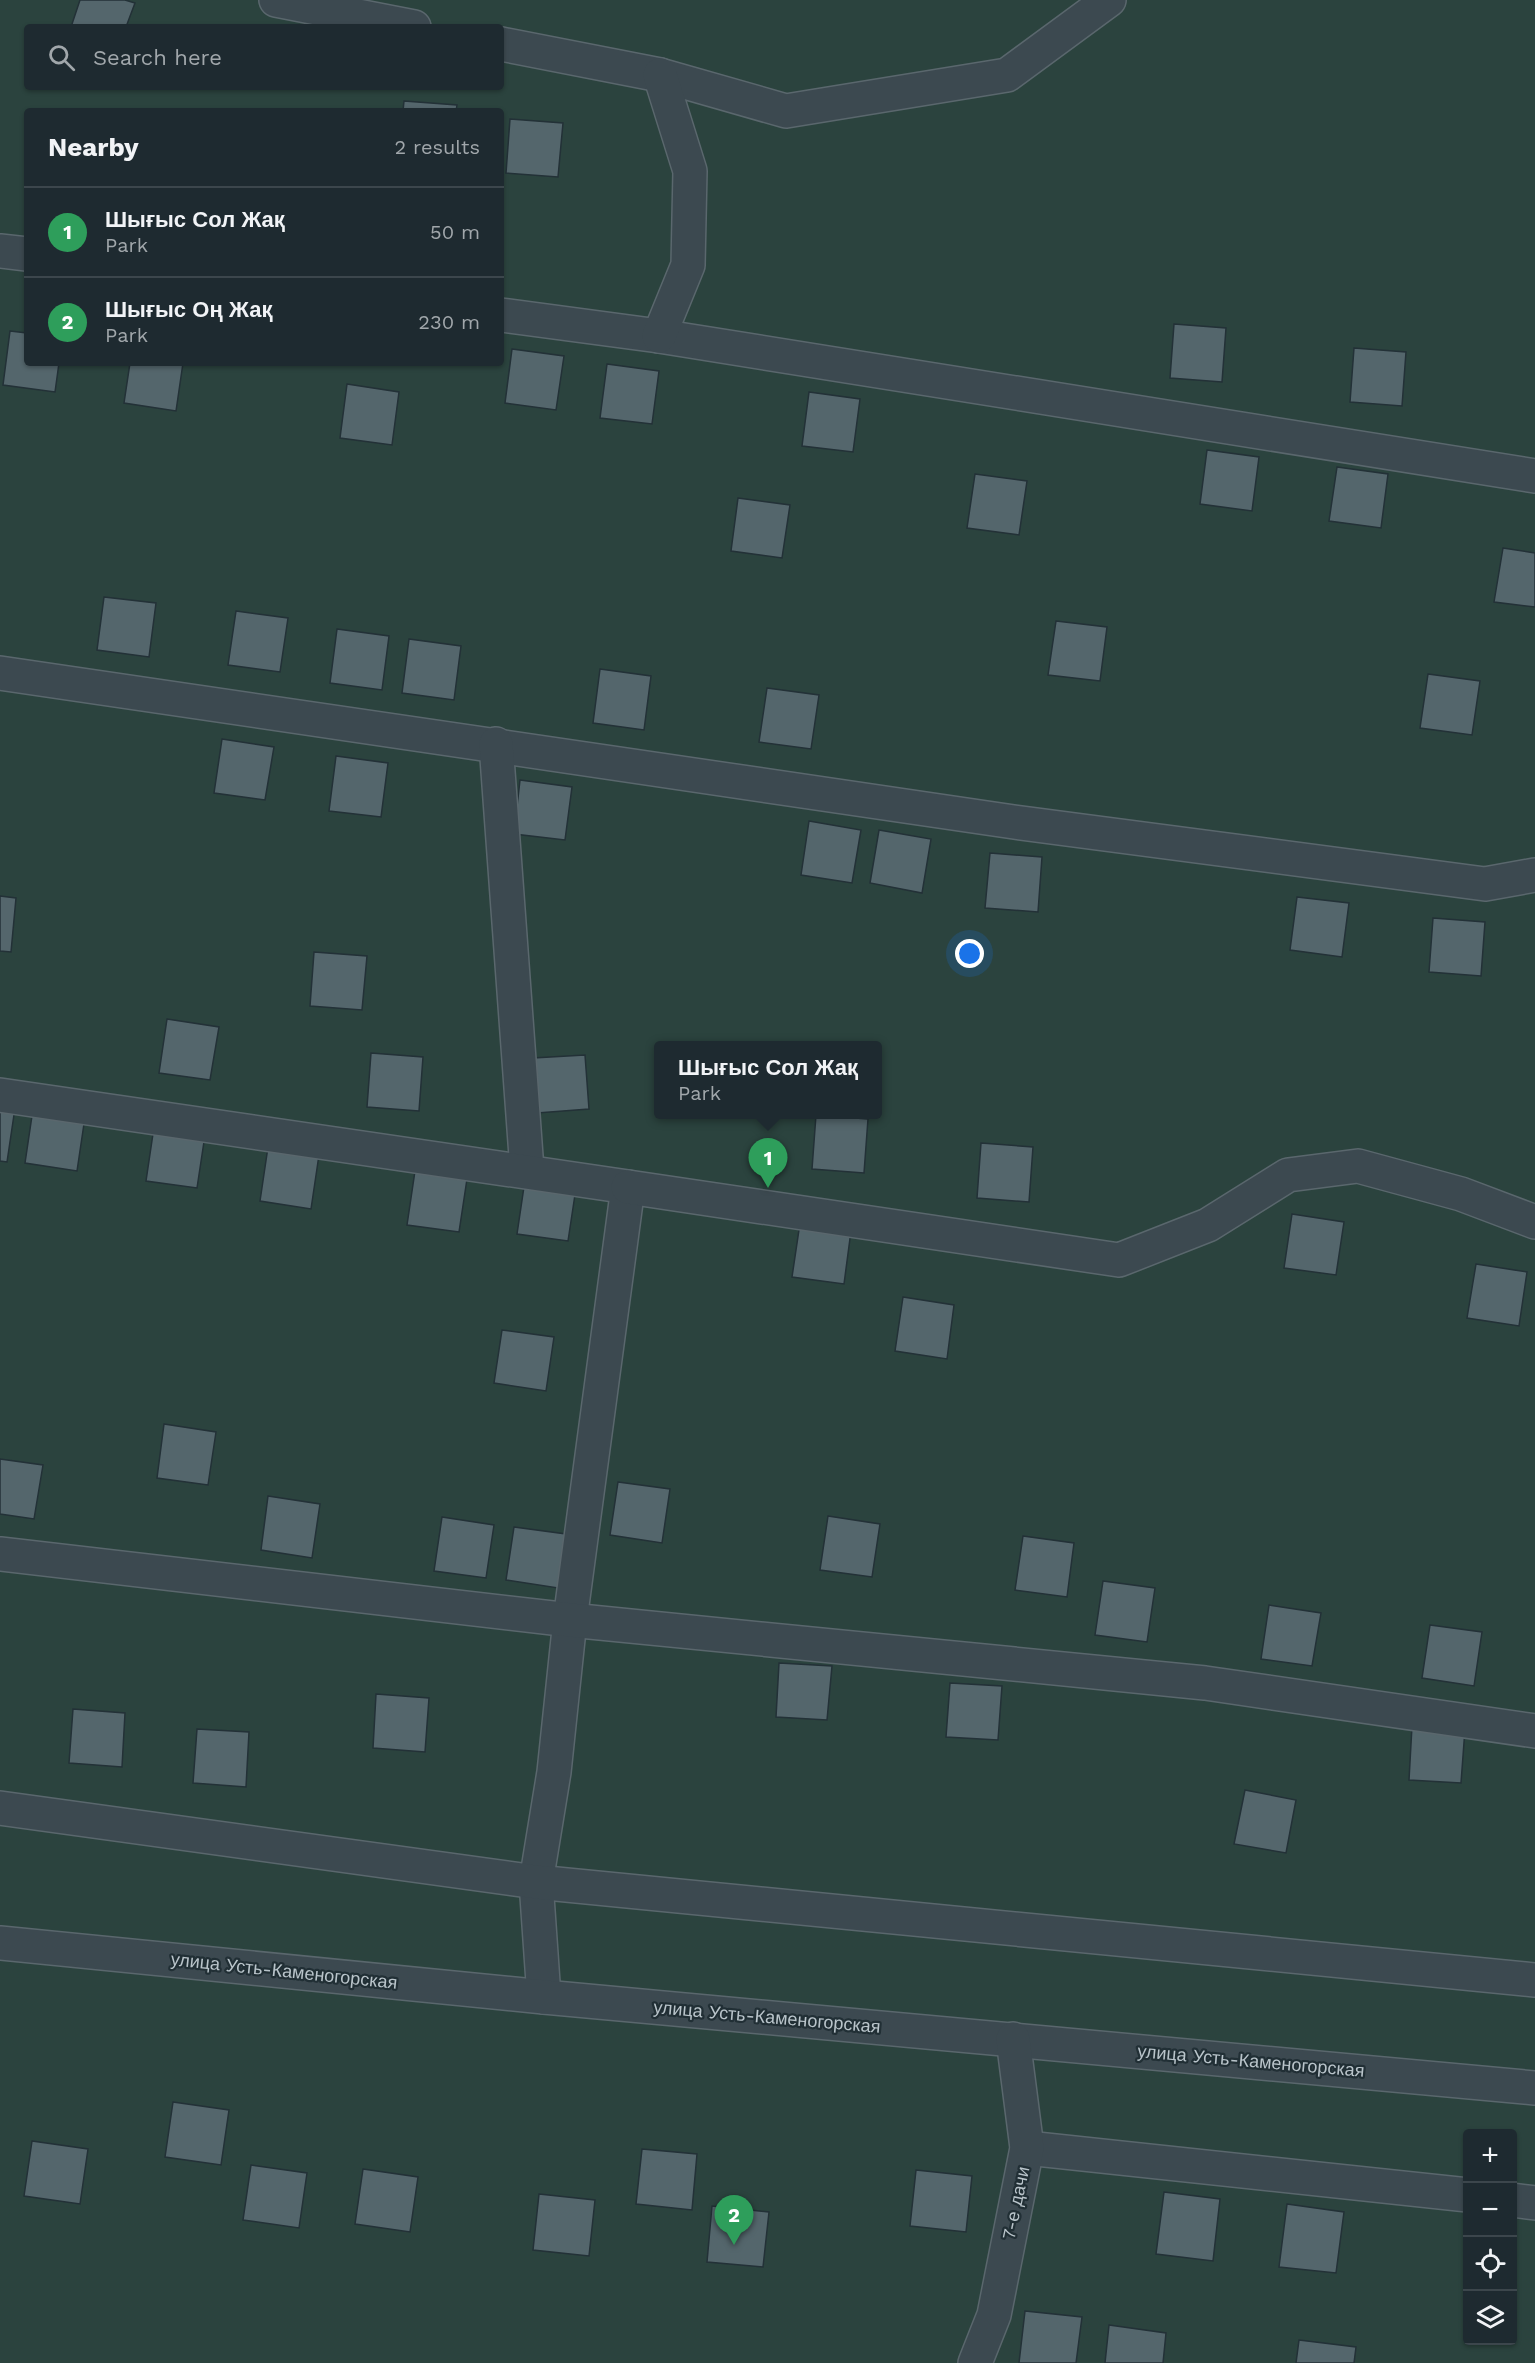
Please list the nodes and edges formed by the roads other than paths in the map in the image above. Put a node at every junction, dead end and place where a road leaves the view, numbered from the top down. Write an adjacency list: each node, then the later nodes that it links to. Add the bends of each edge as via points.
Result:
1 (276, 0): 3 (street)
2 (1109, 0): 5 (street, via 1007,75 786,111)
3 (399, 24)
4 (504, 45): 5 (street)
5 (660, 75): 9 (street, via 690,171 688,265)
6 (0, 251): 7 (street)
7 (24, 254)
8 (504, 315): 9 (street)
9 (659, 336): 10 (street)
10 (1535, 476)
11 (0, 673): 12 (street)
12 (496, 744): 13 (street, via 1014,822 1485,884); 15 (street)
13 (1535, 875)
14 (0, 1095): 15 (street)
15 (527, 1170): 16 (street)
16 (628, 1187): 17 (street, via 1119,1260 1208,1225 1288,1175 1358,1167 1461,1194); 19 (street)
17 (1535, 1221)
18 (0, 1554): 19 (street)
19 (570, 1620): 20 (street, via 1205,1683); 22 (street, via 554,1772)
20 (1535, 1731)
21 (0, 1808): 22 (street)
22 (536, 1882): 24 (street); 25 (street)
23 (0, 1943): 25 (street, улица Усть-Каменогорская)
24 (1535, 1980)
25 (544, 1997): 26 (street, улица Усть-Каменогорская)
26 (1013, 2039): 27 (street, улица Усть-Каменогорская); 28 (street, 7-е дачи)
27 (1535, 2088)
28 (1027, 2148): 29 (street); 32 (street, 7-е дачи, via 994,2315)
29 (1463, 2195)
30 (1517, 2201): 31 (street)
31 (1535, 2203)
32 (975, 2363)

